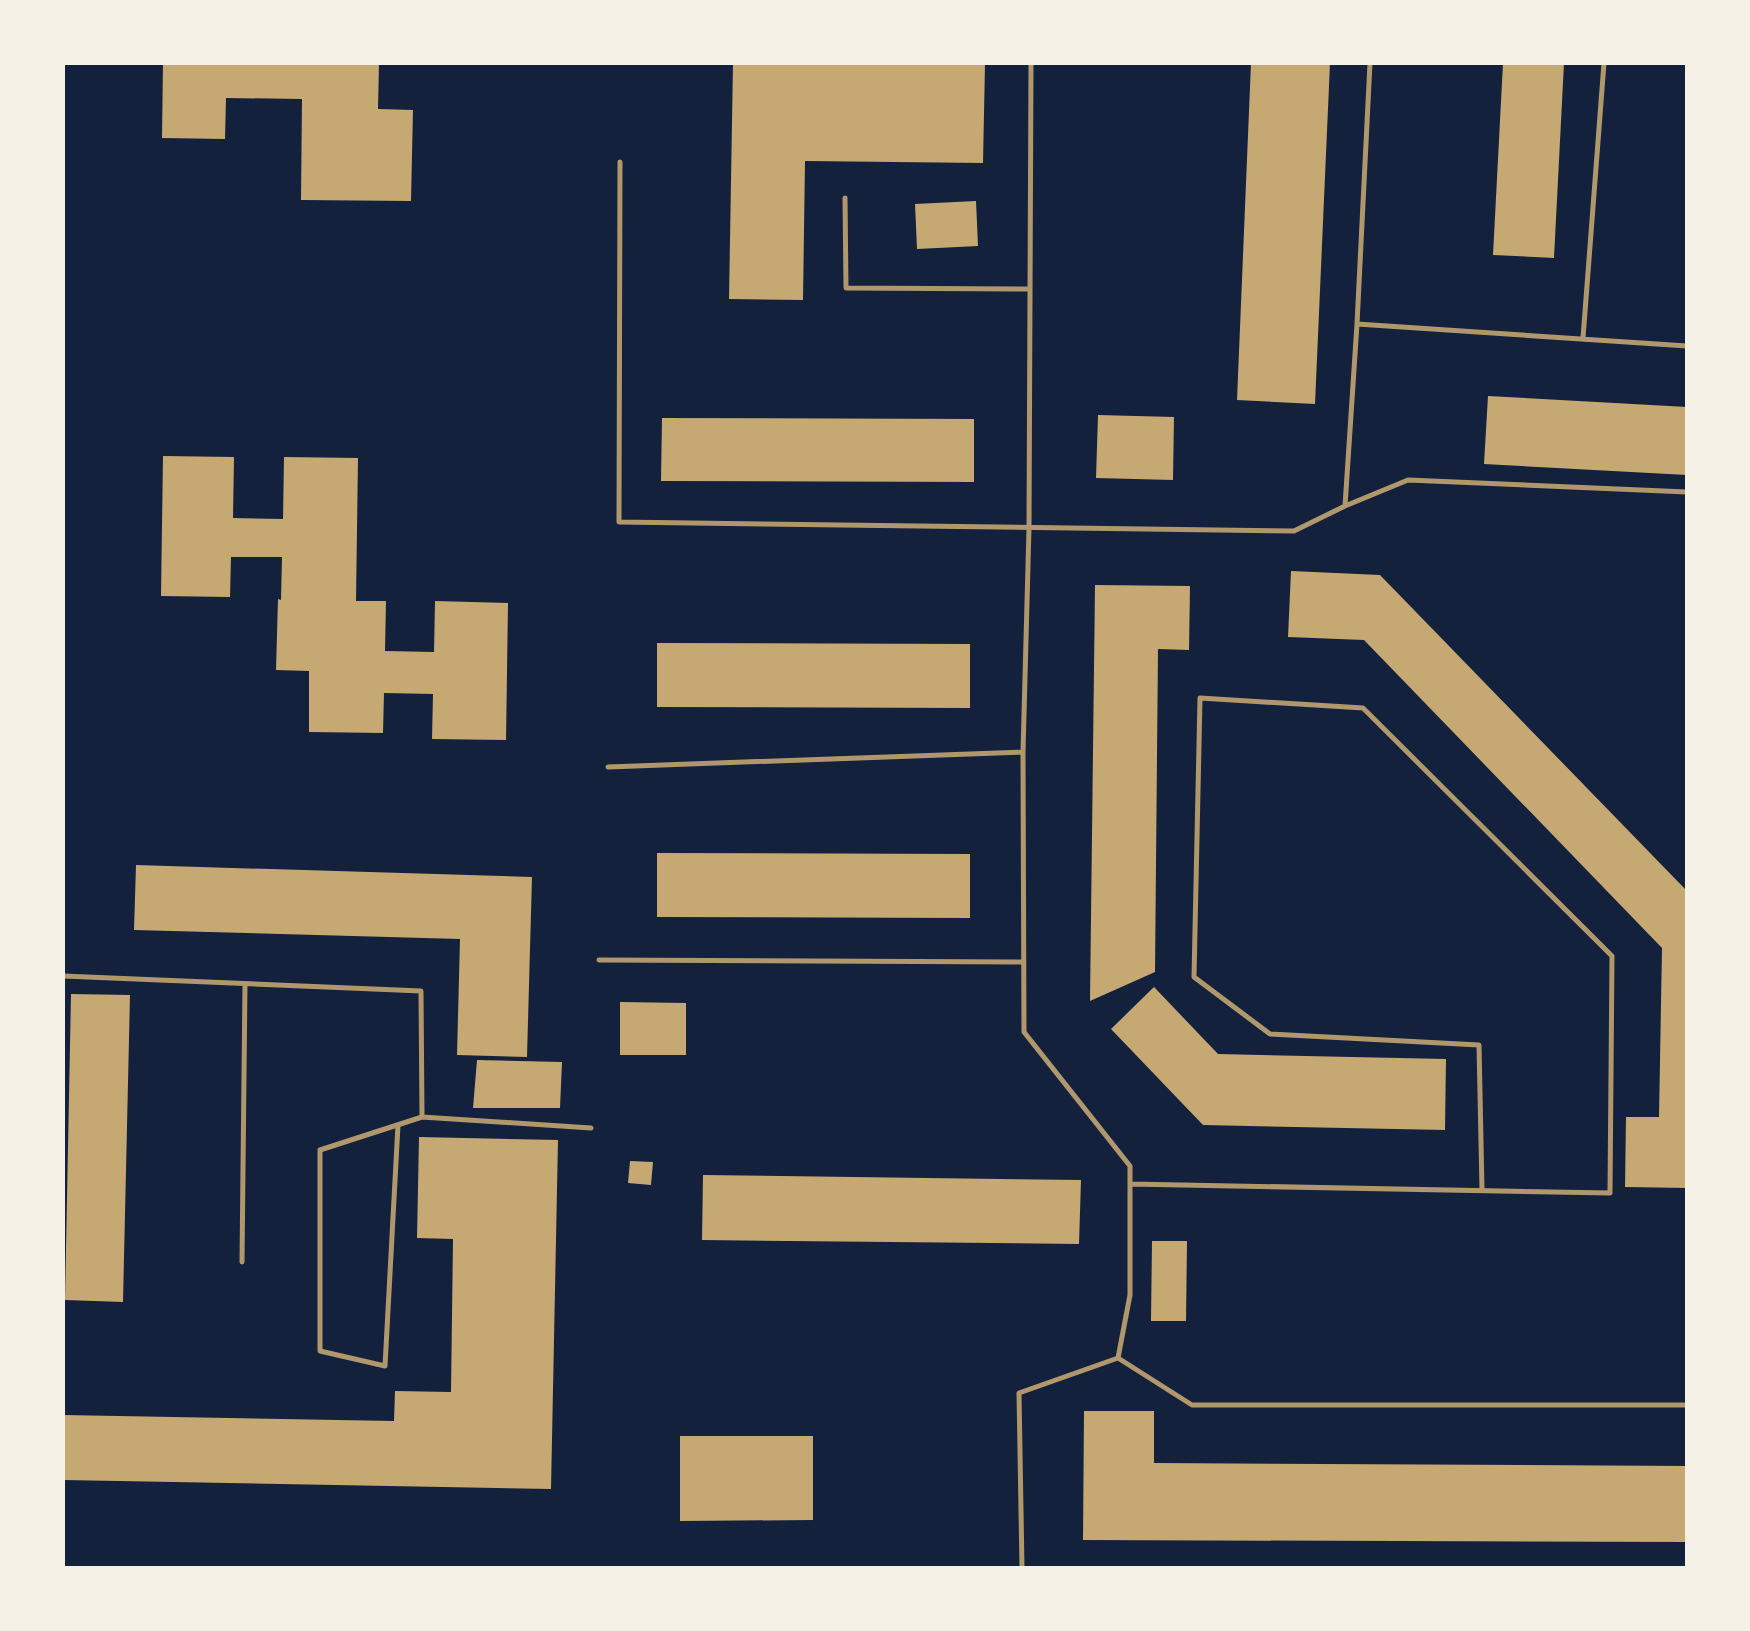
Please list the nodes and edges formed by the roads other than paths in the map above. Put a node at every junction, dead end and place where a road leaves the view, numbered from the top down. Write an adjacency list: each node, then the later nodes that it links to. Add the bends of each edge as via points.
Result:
1 (1031, 63): 6 (lane)
2 (1370, 63): 7 (lane)
3 (1604, 63): 8 (lane)
4 (620, 162): 12 (lane, via 619,522)
5 (845, 198): 6 (lane, via 845,288)
6 (1030, 289): 12 (lane)
7 (1357, 324): 8 (lane); 11 (lane)
8 (1583, 338): 9 (lane)
9 (1687, 346)
10 (1687, 492): 11 (lane, via 1408,480)
11 (1345, 506): 12 (lane, via 1294,531)
12 (1029, 528): 13 (lane)
13 (1023, 752): 14 (lane); 16 (lane)
14 (608, 767)
15 (599, 960): 16 (lane)
16 (1024, 962): 22 (lane, via 1024,1032 1130,1166)
17 (63, 976): 18 (lane)
18 (245, 984): 19 (lane, via 421,991); 24 (lane)
19 (422, 1117): 20 (lane); 21 (lane)
20 (398, 1125): 20 (lane, via 320,1150 320,1351 385,1366)
21 (591, 1128)
22 (1130, 1184): 23 (lane); 25 (lane, via 1130,1295)
23 (1482, 1190): 23 (lane, via 1609,1193 1612,956 1363,708 1200,698 1194,977 1270,1034 1479,1045)
24 (242, 1262)
25 (1118, 1358): 26 (lane, via 1192,1405); 27 (lane, via 1019,1393)
26 (1687, 1405)
27 (1021, 1568)

